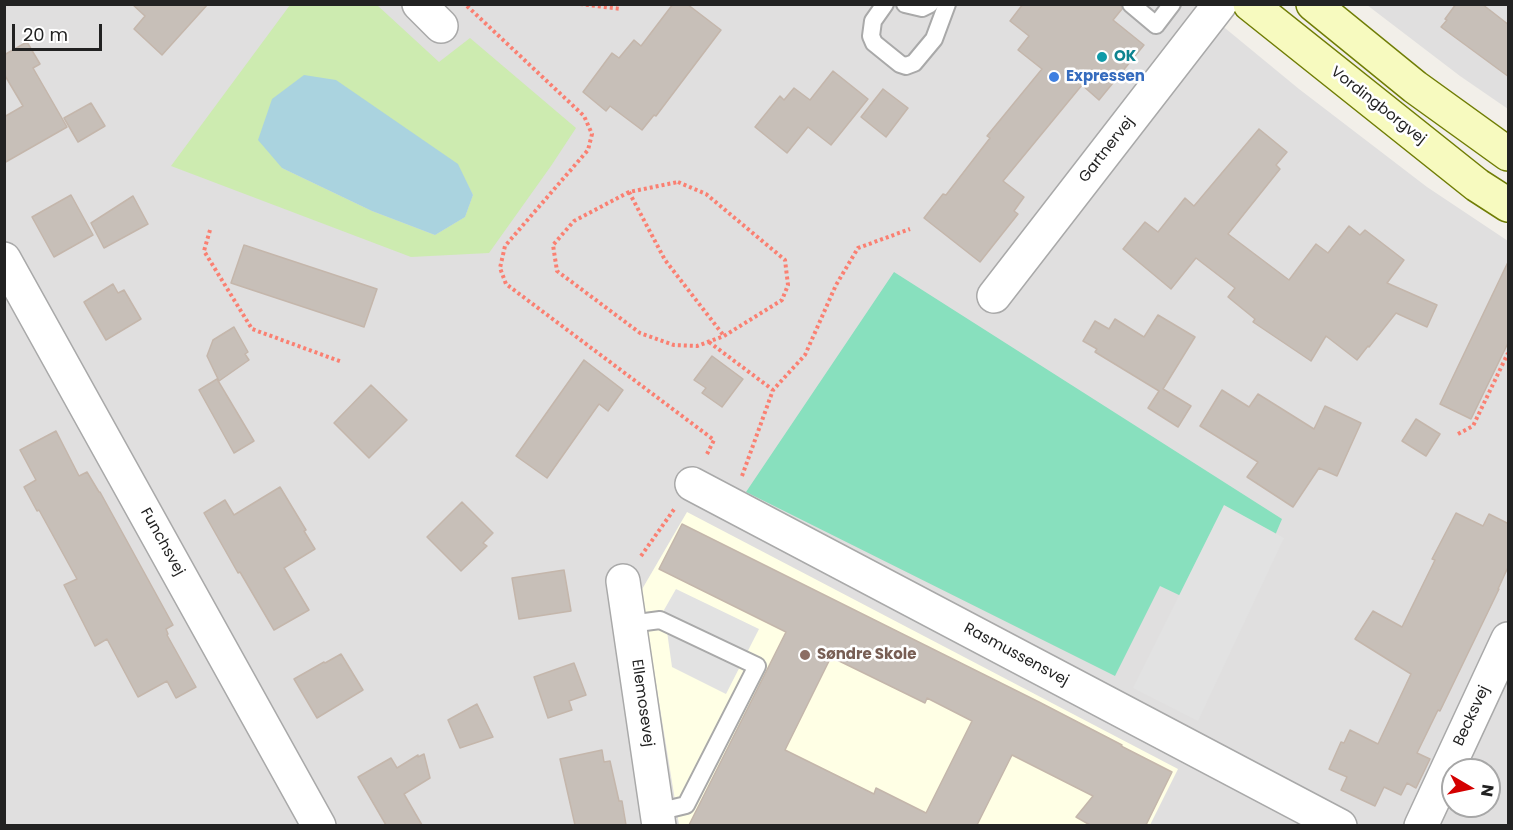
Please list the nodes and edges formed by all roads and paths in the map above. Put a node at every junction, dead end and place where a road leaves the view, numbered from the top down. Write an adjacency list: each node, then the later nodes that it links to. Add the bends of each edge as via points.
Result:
1 (466, 4): 26 (path, via 584,116 592,134 588,150 505,246 500,268 506,284 714,440)
2 (580, 4): 12 (path)
3 (885, 4): 6 (lane, via 873,21 871,36 874,43 906,66 914,63 934,39)
4 (905, 4): 5 (lane, via 922,8)
5 (930, 4)
6 (947, 4)
7 (1131, 4): 8 (lane, via 1156,25)
8 (1172, 4)
9 (1220, 4): 19 (street, Gartnervej)
10 (1250, 4): 15 (main road, Vordingborgvej, via 1477,184)
11 (1313, 4): 13 (main road, via 1415,87)
12 (621, 9)
13 (1509, 154)
14 (629, 192): 20 (path, via 665,260); 20 (path, via 678,182 706,194 785,260 788,285 782,300); 21 (path, via 574,221 553,245 557,271 640,333 674,345 697,346)
15 (1509, 205)
16 (910, 229): 24 (path, via 858,248 836,285 805,355)
17 (210, 230): 23 (path, via 204,251 252,330)
18 (4, 259): 32 (street, Funchsvej)
19 (994, 296)
20 (724, 336): 21 (path)
21 (708, 342): 24 (path)
22 (1509, 353): 25 (path, via 1473,426)
23 (342, 362)
24 (773, 390): 27 (path)
25 (1458, 434)
26 (692, 484): 27 (street, Rasmussensvej); 28 (path)
27 (731, 504): 33 (street, Rasmussensvej)
28 (624, 581): 29 (street, Ellemosevej)
29 (630, 624): 31 (street, Ellemosevej); 31 (lane, via 660,620 757,666 686,805)
30 (1509, 639): 34 (street, Becksvej)
31 (658, 819)
32 (319, 825)
33 (1340, 825)
34 (1421, 825)

